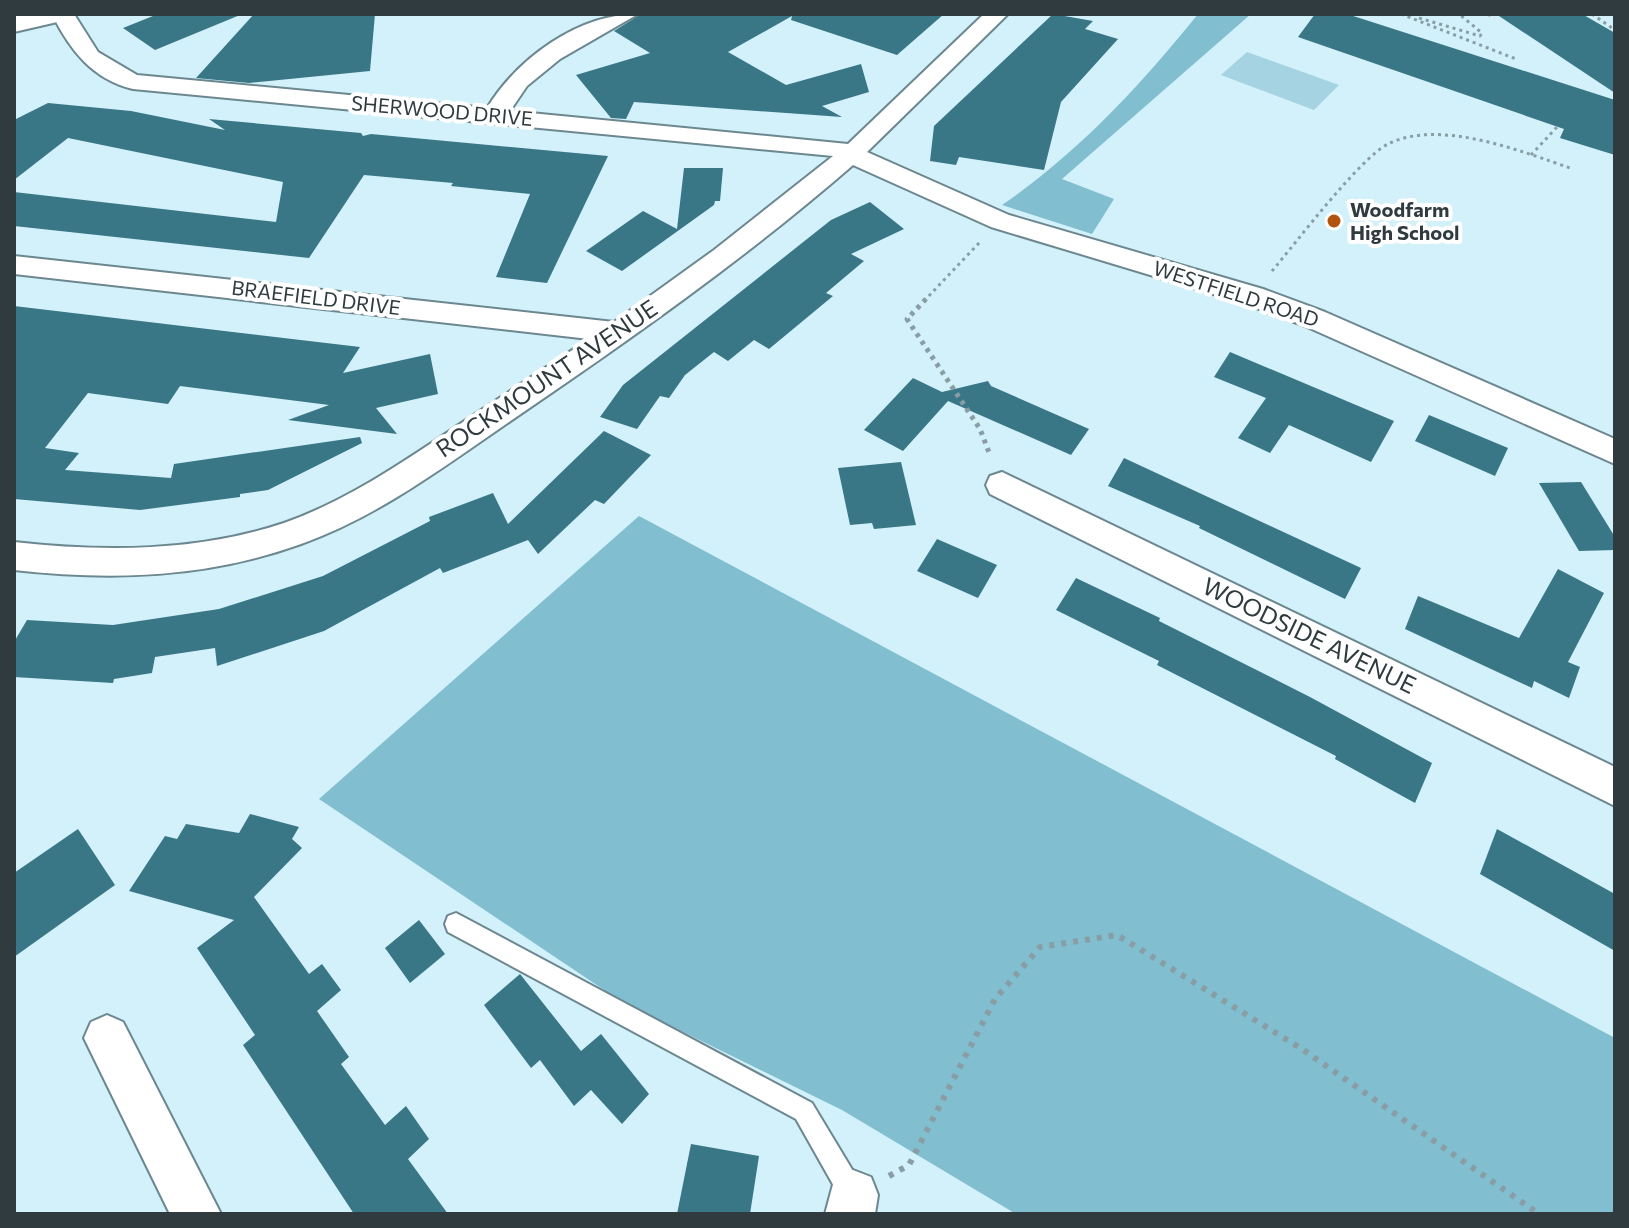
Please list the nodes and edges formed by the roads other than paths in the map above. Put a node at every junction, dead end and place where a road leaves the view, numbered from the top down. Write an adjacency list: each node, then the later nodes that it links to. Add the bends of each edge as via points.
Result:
1 (57, 14): 5 (street)
2 (63, 14): 6 (street, SHERWOOD DRIVE, via 86,56 110,74 133,82)
3 (627, 14): 6 (street, via 552,54 513,89)
4 (997, 14): 7 (street, ROCKMOUNT AVENUE)
5 (14, 24)
6 (495, 116): 7 (street, SHERWOOD DRIVE)
7 (852, 153): 9 (street, ROCKMOUNT AVENUE); 10 (street, WESTFIELD ROAD, via 1000,221 1253,296)
8 (14, 265): 9 (street, BRAEFIELD DRIVE)
9 (619, 332): 12 (street, ROCKMOUNT AVENUE, via 434,457 349,508 292,533 146,565)
10 (1615, 452)
11 (1002, 485): 13 (street, WOODSIDE AVENUE)
12 (14, 556)
13 (1615, 787)
14 (456, 924): 16 (lane, via 804,1111)
15 (107, 1038): 17 (street)
16 (851, 1205)
17 (196, 1214)

